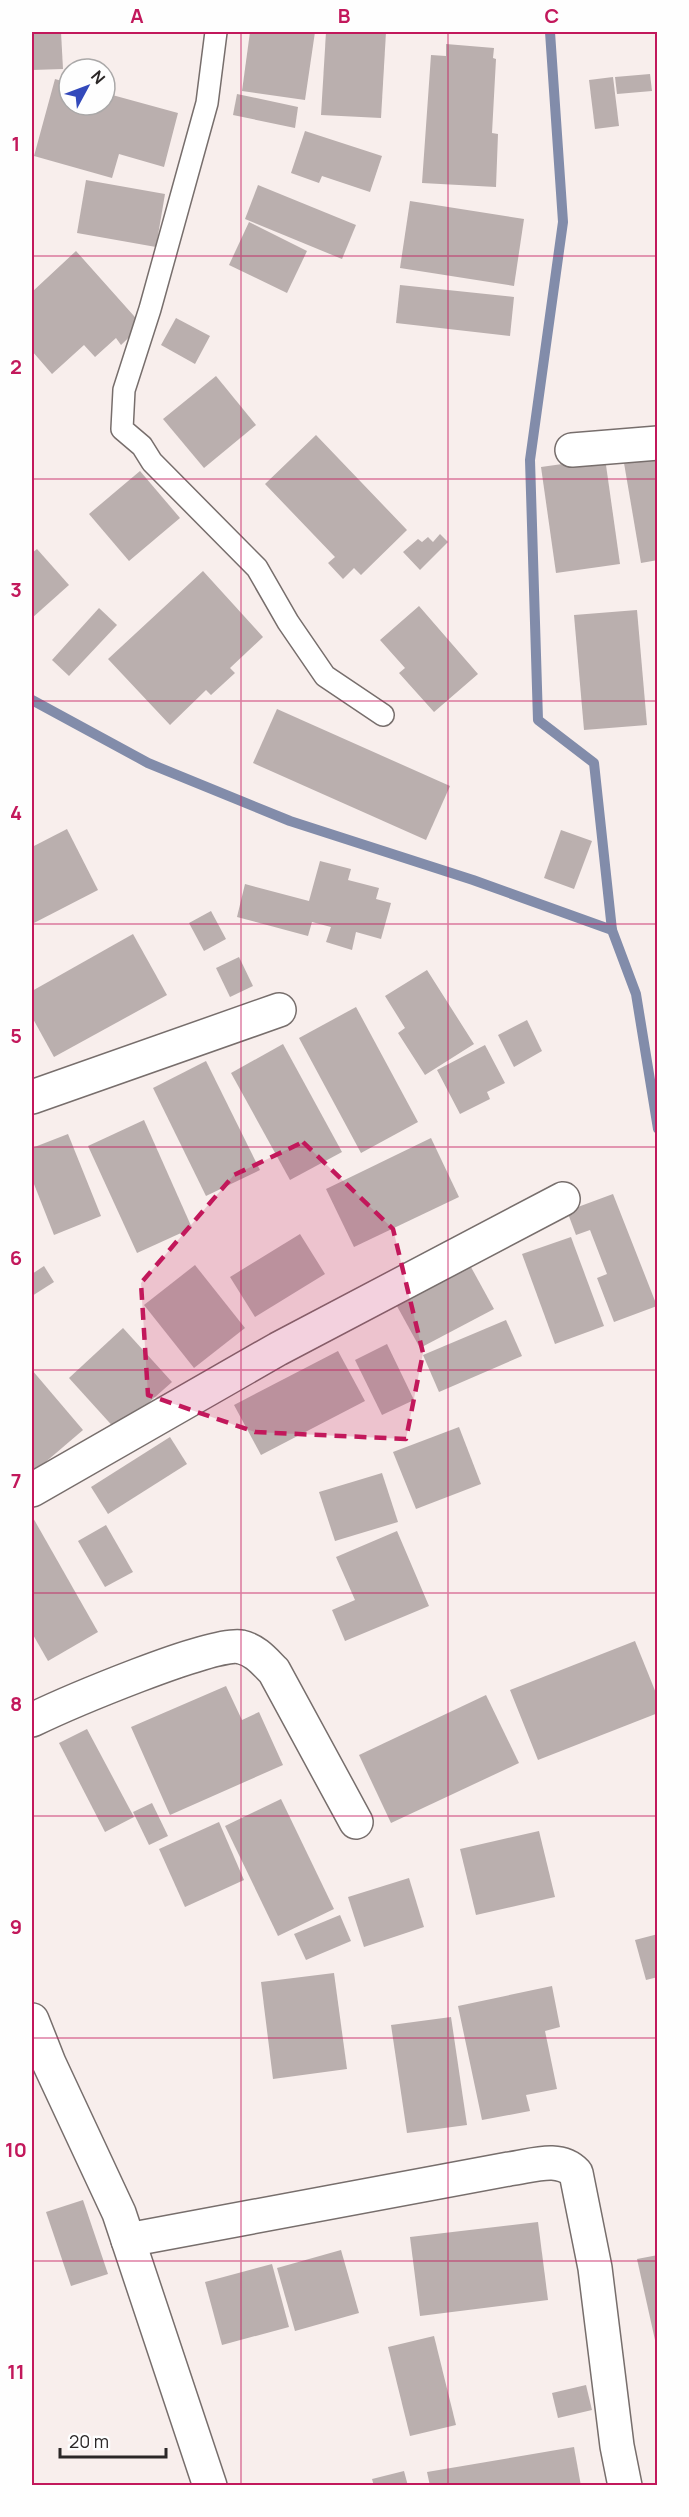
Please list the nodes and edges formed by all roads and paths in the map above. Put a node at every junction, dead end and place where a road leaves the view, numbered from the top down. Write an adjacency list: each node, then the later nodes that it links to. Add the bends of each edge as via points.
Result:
1 (216, 32): 4 (lane, via 207,103 124,390 122,429 257,568 325,676)
2 (657, 443): 3 (street)
3 (572, 450)
4 (384, 715)
5 (279, 1010): 6 (street)
6 (32, 1097)
7 (563, 1199): 8 (street, via 278,1349)
8 (32, 1490)
9 (32, 1720): 10 (street, via 183,1659 220,1647 240,1646 257,1654 274,1671)
10 (356, 1822)
11 (32, 2020): 12 (street)
12 (128, 2240): 13 (street); 14 (street, via 509,2169 558,2162 568,2166 576,2173 595,2268)
13 (210, 2486)
14 (625, 2486)

